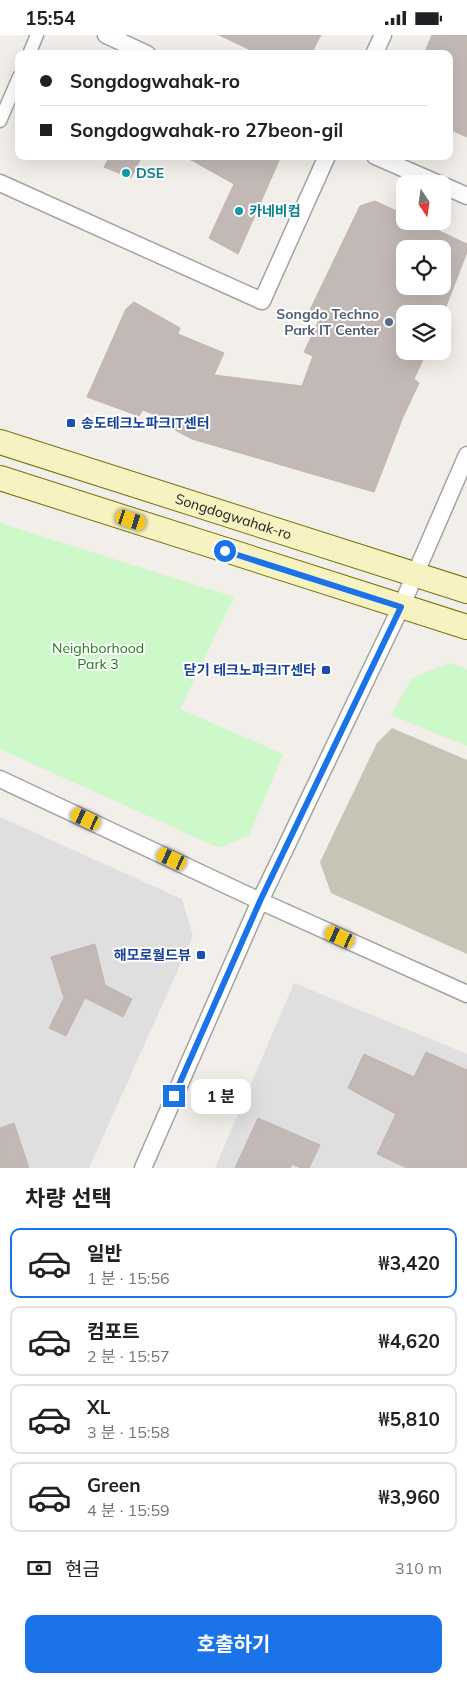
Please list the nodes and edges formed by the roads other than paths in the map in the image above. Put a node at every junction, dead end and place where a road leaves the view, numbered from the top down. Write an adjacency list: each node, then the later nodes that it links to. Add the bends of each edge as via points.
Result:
1 (37, 35): 4 (street)
2 (106, 35): 5 (street)
3 (383, 35): 6 (street)
4 (31, 50)
5 (138, 50)
6 (376, 50)
7 (15, 86): 8 (street)
8 (0, 121)
9 (325, 160): 12 (street, via 262,301)
10 (384, 160): 11 (street)
11 (418, 175)
12 (0, 183)
13 (451, 189): 14 (street)
14 (467, 196)
15 (0, 442): 18 (main road, Songdogwahak-ro)
16 (467, 455): 18 (street)
17 (0, 478): 20 (main road)
18 (416, 575): 19 (main road, Songdogwahak-ro); 20 (street)
19 (467, 591)
20 (401, 607): 21 (main road); 23 (street)
21 (467, 627)
22 (0, 779): 23 (street)
23 (260, 901): 24 (street); 25 (street)
24 (467, 993)
25 (142, 1168)

